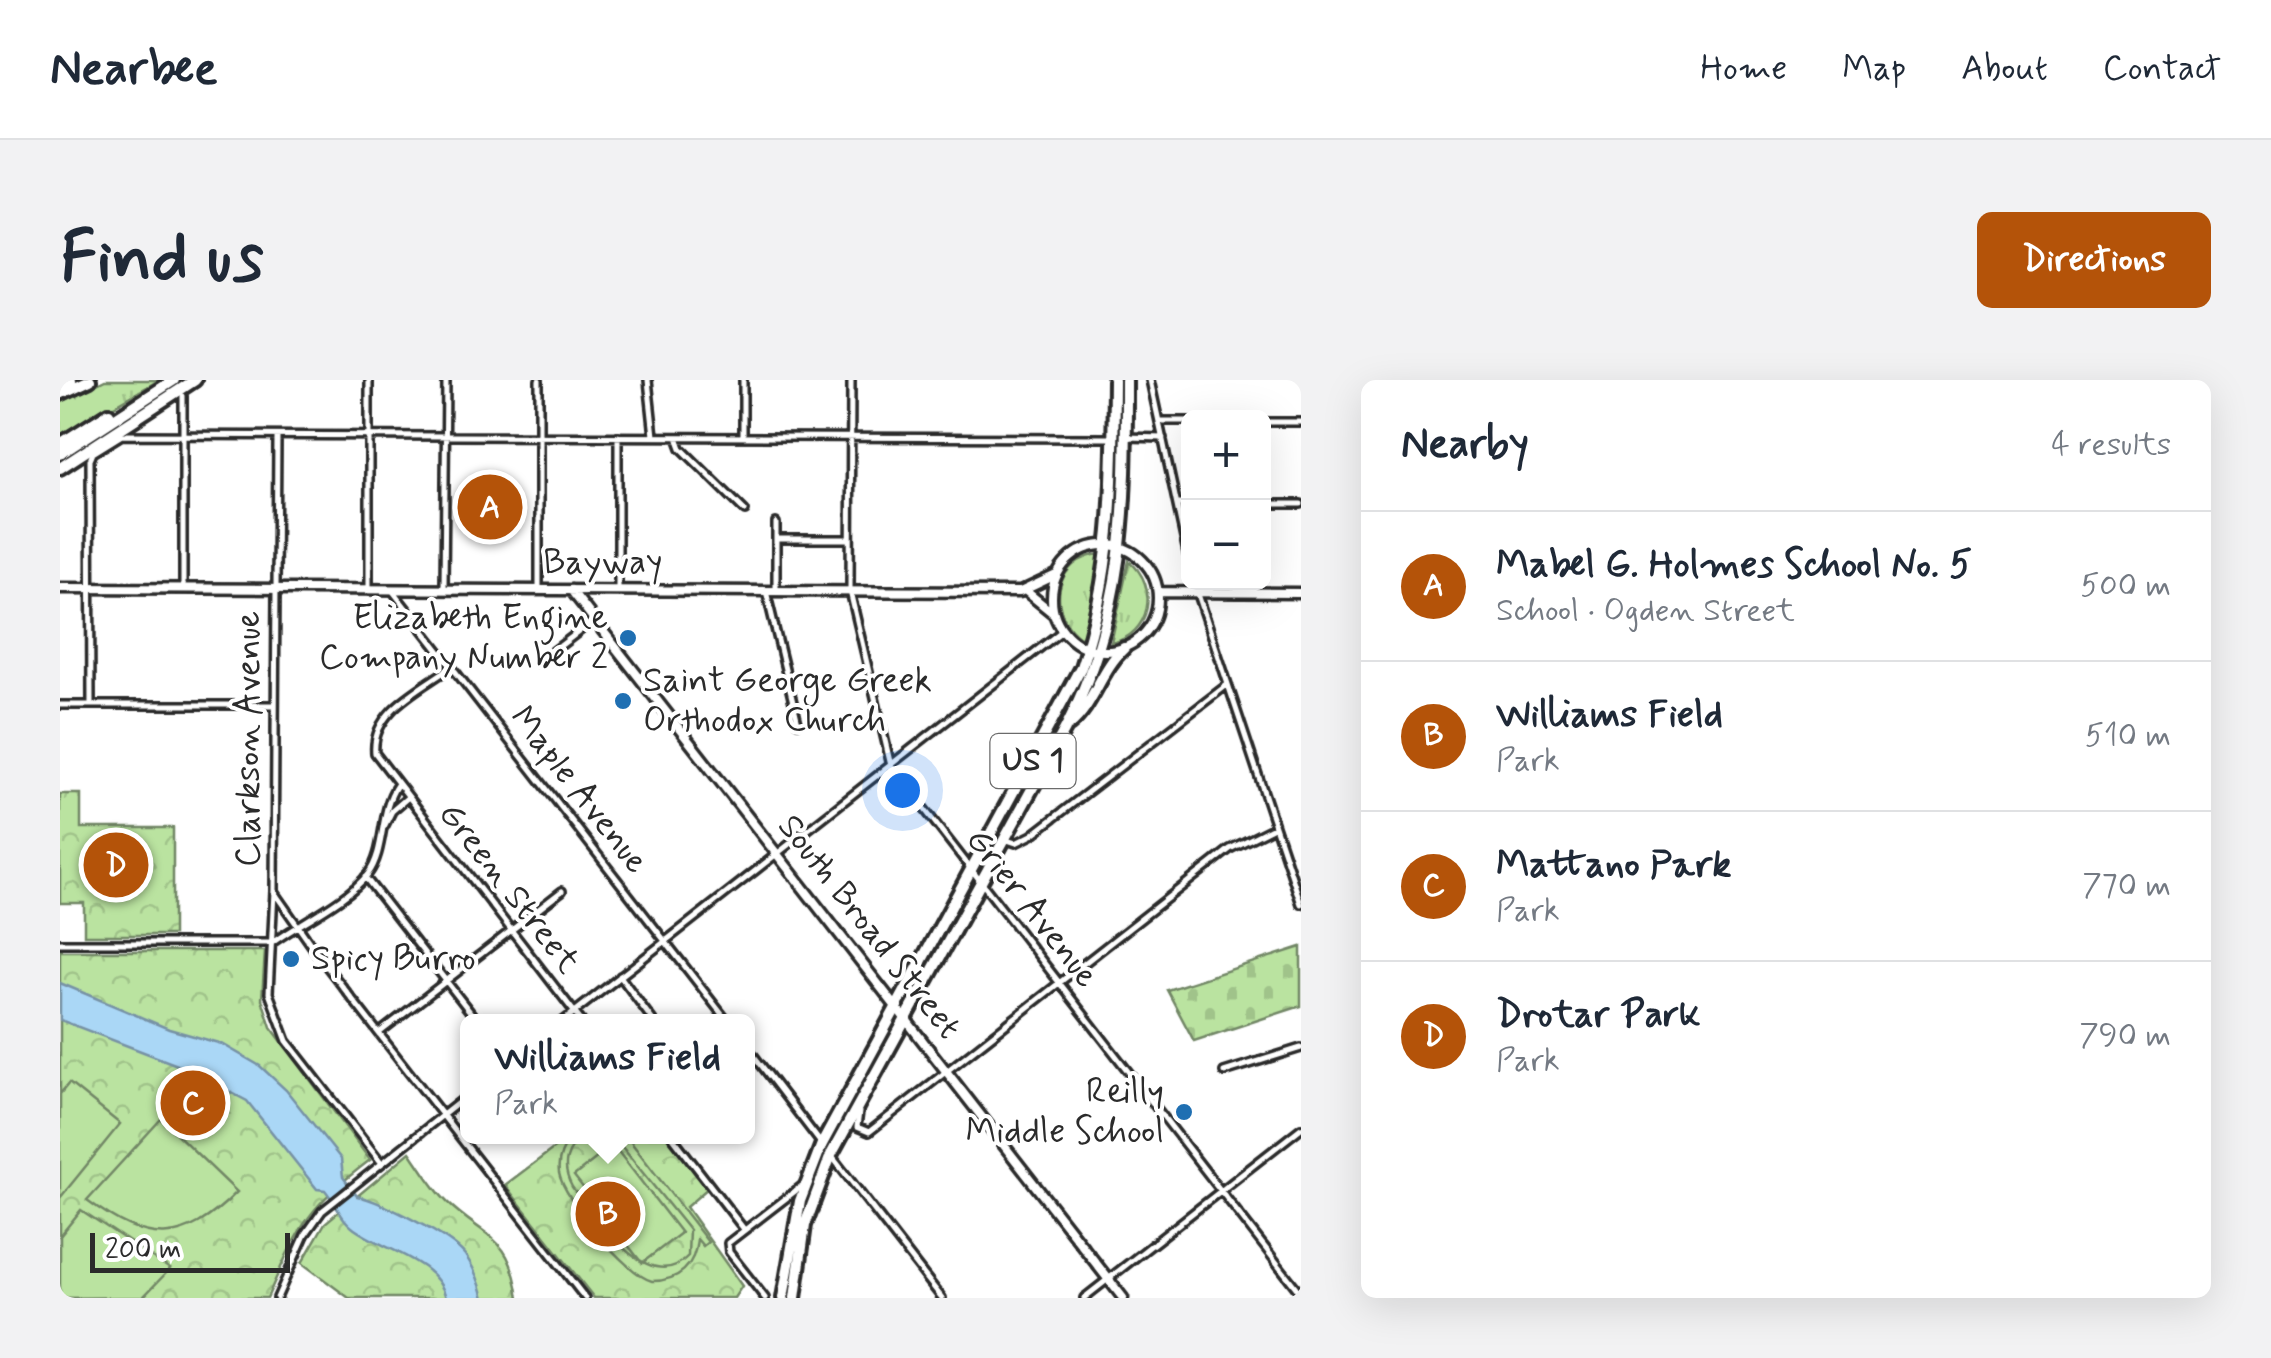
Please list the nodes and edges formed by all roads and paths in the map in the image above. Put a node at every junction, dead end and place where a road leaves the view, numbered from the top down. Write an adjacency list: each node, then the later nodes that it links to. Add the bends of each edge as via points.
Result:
1 (71, 380): 14 (highway)
2 (90, 380): 15 (highway)
3 (173, 380): 34 (highway); 35 (highway)
4 (195, 380): 36 (highway)
5 (369, 380): 23 (street)
6 (446, 380): 24 (street)
7 (539, 380): 25 (street)
8 (648, 380): 27 (street)
9 (743, 380): 29 (street)
10 (851, 380): 30 (street, Grier Avenue)
11 (1114, 380): 31 (highway, US 1)
12 (1126, 380): 32 (highway)
13 (1150, 380): 17 (street)
14 (60, 383)
15 (60, 394)
16 (183, 396): 21 (street)
17 (1159, 421): 18 (street); 33 (street)
18 (1181, 421)
19 (1271, 422): 20 (street)
20 (1301, 422)
21 (182, 435): 22 (street); 50 (street, via 128,434 93,454); 51 (street)
22 (277, 435): 23 (street); 52 (street, Clarkson Avenue)
23 (369, 435): 24 (street); 53 (street)
24 (446, 436): 25 (street); 55 (street)
25 (539, 436): 26 (street); 56 (street)
26 (618, 436): 27 (street); 58 (street)
27 (654, 436): 28 (street)
28 (677, 436): 29 (street); 41 (street, via 681,448)
29 (743, 436): 30 (street)
30 (850, 437): 31 (street); 45 (street, Grier Avenue)
31 (1114, 438): 46 (highway, US 1)
32 (1126, 438): 33 (street); 47 (highway)
33 (1163, 438): 37 (street)
34 (60, 444)
35 (60, 454)
36 (60, 468)
37 (1177, 504): 38 (street); 43 (street)
38 (1181, 504)
39 (1271, 504): 40 (street)
40 (1301, 504)
41 (745, 511)
42 (776, 522): 44 (street)
43 (1181, 524)
44 (776, 539): 45 (street); 62 (street)
45 (850, 539): 63 (street, Grier Avenue)
46 (1111, 545): 47 (main road); 48 (main road, Bayway, via 1076,553); 70 (highway, US 1)
47 (1124, 548): 65 (main road, via 1150,566); 72 (highway)
48 (1056, 575): 64 (main road, Bayway); 67 (main road)
49 (60, 588): 50 (main road, Bayway)
50 (92, 588): 51 (main road, Bayway); 77 (street)
51 (183, 589): 52 (main road, Bayway)
52 (275, 589): 53 (main road, Bayway); 78 (street, Clarkson Avenue)
53 (369, 589): 54 (main road, Bayway)
54 (390, 589): 55 (main road, Bayway); 74 (street, Maple Avenue)
55 (444, 589): 56 (main road, Bayway)
56 (538, 590): 57 (main road, Bayway)
57 (571, 590): 58 (main road, Bayway); 68 (main road, South Broad Street)
58 (618, 590): 62 (main road, Bayway)
59 (1181, 590): 65 (main road)
60 (1196, 590): 75 (street)
61 (1237, 590): 66 (main road)
62 (771, 591): 63 (main road, Bayway); 79 (street)
63 (850, 591): 64 (main road, Bayway); 81 (street, Grier Avenue)
64 (1026, 592): 67 (main road)
65 (1158, 592): 71 (main road, via 1149,627)
66 (1301, 593)
67 (1054, 614): 69 (main road)
68 (594, 620): 73 (street); 87 (main road, South Broad Street)
69 (1063, 630): 70 (main road); 81 (street)
70 (1087, 648): 72 (main road); 88 (highway, US 1)
71 (1124, 648): 72 (main road); 80 (highway, via 1080,716)
72 (1100, 651): 80 (highway, US 1)
73 (538, 663)
74 (450, 667): 82 (street, Green Street, via 389,713 376,732 375,753); 96 (street, Maple Avenue)
75 (1226, 685): 84 (street); 86 (street, via 1032,836)
76 (60, 704): 77 (street)
77 (91, 705): 78 (street)
78 (275, 705): 91 (street, Clarkson Avenue)
79 (798, 723)
80 (1064, 729): 86 (highway, US 1)
81 (890, 766): 87 (street); 88 (street, Grier Avenue)
82 (397, 785): 83 (street, Green Street); 85 (street)
83 (407, 798): 85 (street); 95 (street, Green Street)
84 (1274, 827): 93 (street); 101 (street, via 1230,850)
85 (380, 834): 89 (street)
86 (1004, 839): 90 (highway, US 1)
87 (777, 854): 96 (street); 103 (main road, South Broad Street)
88 (972, 872): 90 (street, Grier Avenue); 103 (highway, US 1)
89 (366, 877): 94 (street); 100 (street)
90 (980, 882): 101 (street, Grier Avenue); 103 (highway, US 1)
91 (274, 891): 94 (street, Clarkson Avenue); 97 (street)
92 (562, 891): 95 (street)
93 (1301, 904)
94 (298, 929): 97 (street); 108 (street, Clarkson Avenue)
95 (511, 930): 100 (street); 102 (street, Green Street)
96 (666, 941): 99 (street); 107 (street, Maple Avenue)
97 (272, 943): 98 (street); 122 (street, via 269,993 280,1028)
98 (60, 944)
99 (620, 976): 102 (street); 106 (street)
100 (446, 981): 104 (street); 108 (street)
101 (1058, 984): 111 (street); 124 (street, Grier Avenue)
102 (575, 1012): 105 (street)
103 (901, 1013): 111 (main road, South Broad Street); 113 (highway, US 1); 120 (highway, US 1)
104 (472, 1014)
105 (572, 1014)
106 (648, 1014)
107 (722, 1014)
108 (379, 1033): 115 (street, Clarkson Avenue)
109 (1301, 1048): 112 (street)
110 (755, 1057): 120 (street)
111 (947, 1071): 113 (street, via 869,1132 856,1124); 126 (main road, South Broad Street)
112 (1224, 1072)
113 (862, 1097): 121 (highway, US 1)
114 (460, 1101): 115 (street)
115 (442, 1116): 117 (street, Clarkson Avenue); 122 (street)
116 (1301, 1128): 124 (street)
117 (460, 1139)
118 (464, 1144): 129 (street, Clarkson Avenue)
119 (678, 1144): 125 (street)
120 (822, 1144): 121 (street); 123 (highway, US 1)
121 (831, 1155): 132 (highway, US 1, via 805,1226); 133 (street)
122 (381, 1162): 128 (street, via 334,1200 305,1235)
123 (807, 1182): 125 (street); 131 (highway, US 1)
124 (1220, 1191): 126 (street); 127 (street, Grier Avenue)
125 (744, 1228): 130 (street, via 728,1248)
126 (1108, 1279): 134 (street); 135 (main road, South Broad Street)
127 (1301, 1294)
128 (277, 1298)
129 (585, 1298)
130 (765, 1298)
131 (783, 1298)
132 (796, 1298)
133 (942, 1298)
134 (1084, 1298)
135 (1122, 1298)

